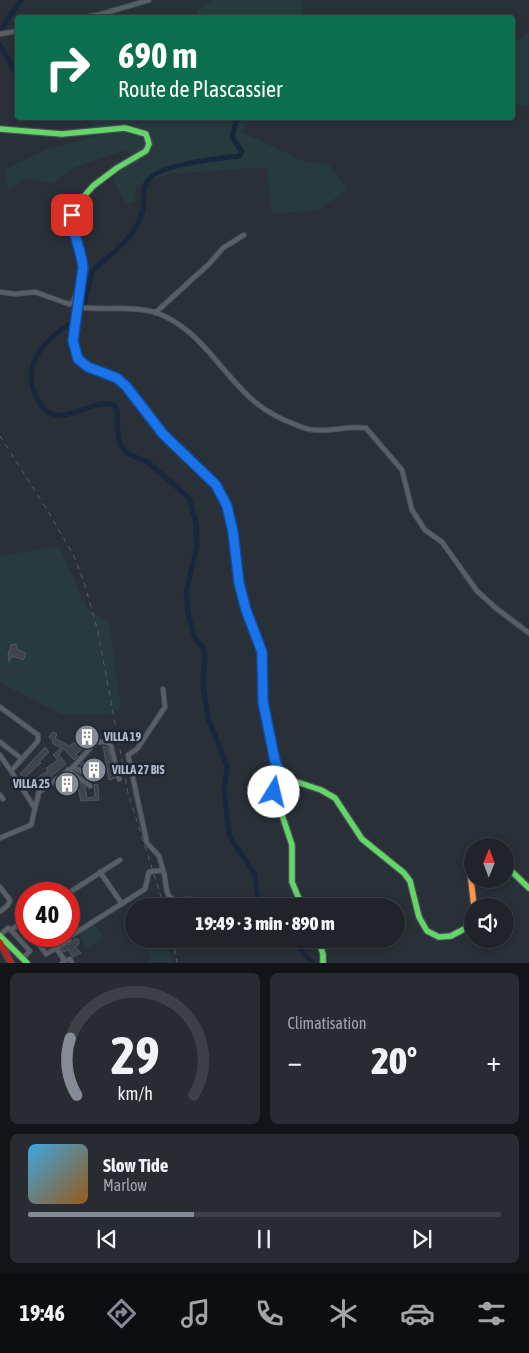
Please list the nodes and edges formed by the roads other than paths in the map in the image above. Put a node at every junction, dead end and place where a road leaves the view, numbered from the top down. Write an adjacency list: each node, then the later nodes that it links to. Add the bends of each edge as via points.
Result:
1 (150, 0): 2 (street)
2 (98, 15)
3 (15, 32): 4 (street)
4 (0, 34)
5 (0, 129): 7 (street, via 62,134 126,127 146,134 149,142 144,154 122,164 77,203 72,224 82,256)
6 (244, 235): 10 (street, via 223,248)
7 (82, 285): 8 (street, via 69,304 35,292); 9 (street)
8 (0, 292)
9 (78, 307): 10 (street); 21 (street, via 73,341 78,359 88,367 117,378 126,386 163,434 216,485 227,506 239,583 262,652 263,702 275,761)
10 (155, 313): 11 (street, via 194,334 256,403 299,427 313,431 366,428 402,470 412,510 425,530 442,542 477,591)
11 (529, 633)
12 (162, 689): 27 (street, via 165,707 137,749 128,755 147,843 159,856)
13 (0, 707): 16 (street, via 38,735 38,741)
14 (0, 742): 16 (street)
15 (0, 755): 19 (street)
16 (22, 759): 19 (street)
17 (73, 767): 18 (street); 20 (street); 22 (street, via 96,742 107,742 111,746)
18 (68, 770): 23 (street); 24 (street, via 39,792)
19 (11, 771): 24 (street)
20 (87, 772)
21 (282, 776): 34 (street, via 274,792 292,845 292,882); 40 (street, via 335,798 365,842 411,881 419,920 425,930 434,936 448,936)
22 (119, 779)
23 (90, 786)
24 (34, 808): 25 (street, via 30,825)
25 (0, 838)
26 (120, 860): 28 (street)
27 (163, 870): 33 (street); 35 (street, via 149,872 145,889)
28 (100, 872): 30 (street); 35 (street)
29 (514, 874): 32 (street)
30 (80, 885)
31 (0, 887): 36 (street, via 10,900)
32 (529, 888)
33 (171, 898)
34 (299, 898)
35 (122, 904): 39 (street)
36 (1, 911)
37 (15, 927): 38 (street)
38 (11, 930): 41 (street); 42 (street, via 8,928)
39 (80, 930)
40 (464, 930)
41 (15, 934)
42 (0, 936): 43 (street)
43 (4, 945): 48 (street); 50 (street)
44 (27, 947): 48 (street, via 30,951)
45 (41, 947): 46 (street, via 46,954)
46 (56, 948): 49 (street)
47 (321, 948): 52 (street)
48 (24, 961)
49 (64, 962): 51 (street, via 70,959)
50 (11, 963)
51 (72, 963)
52 (323, 963)

